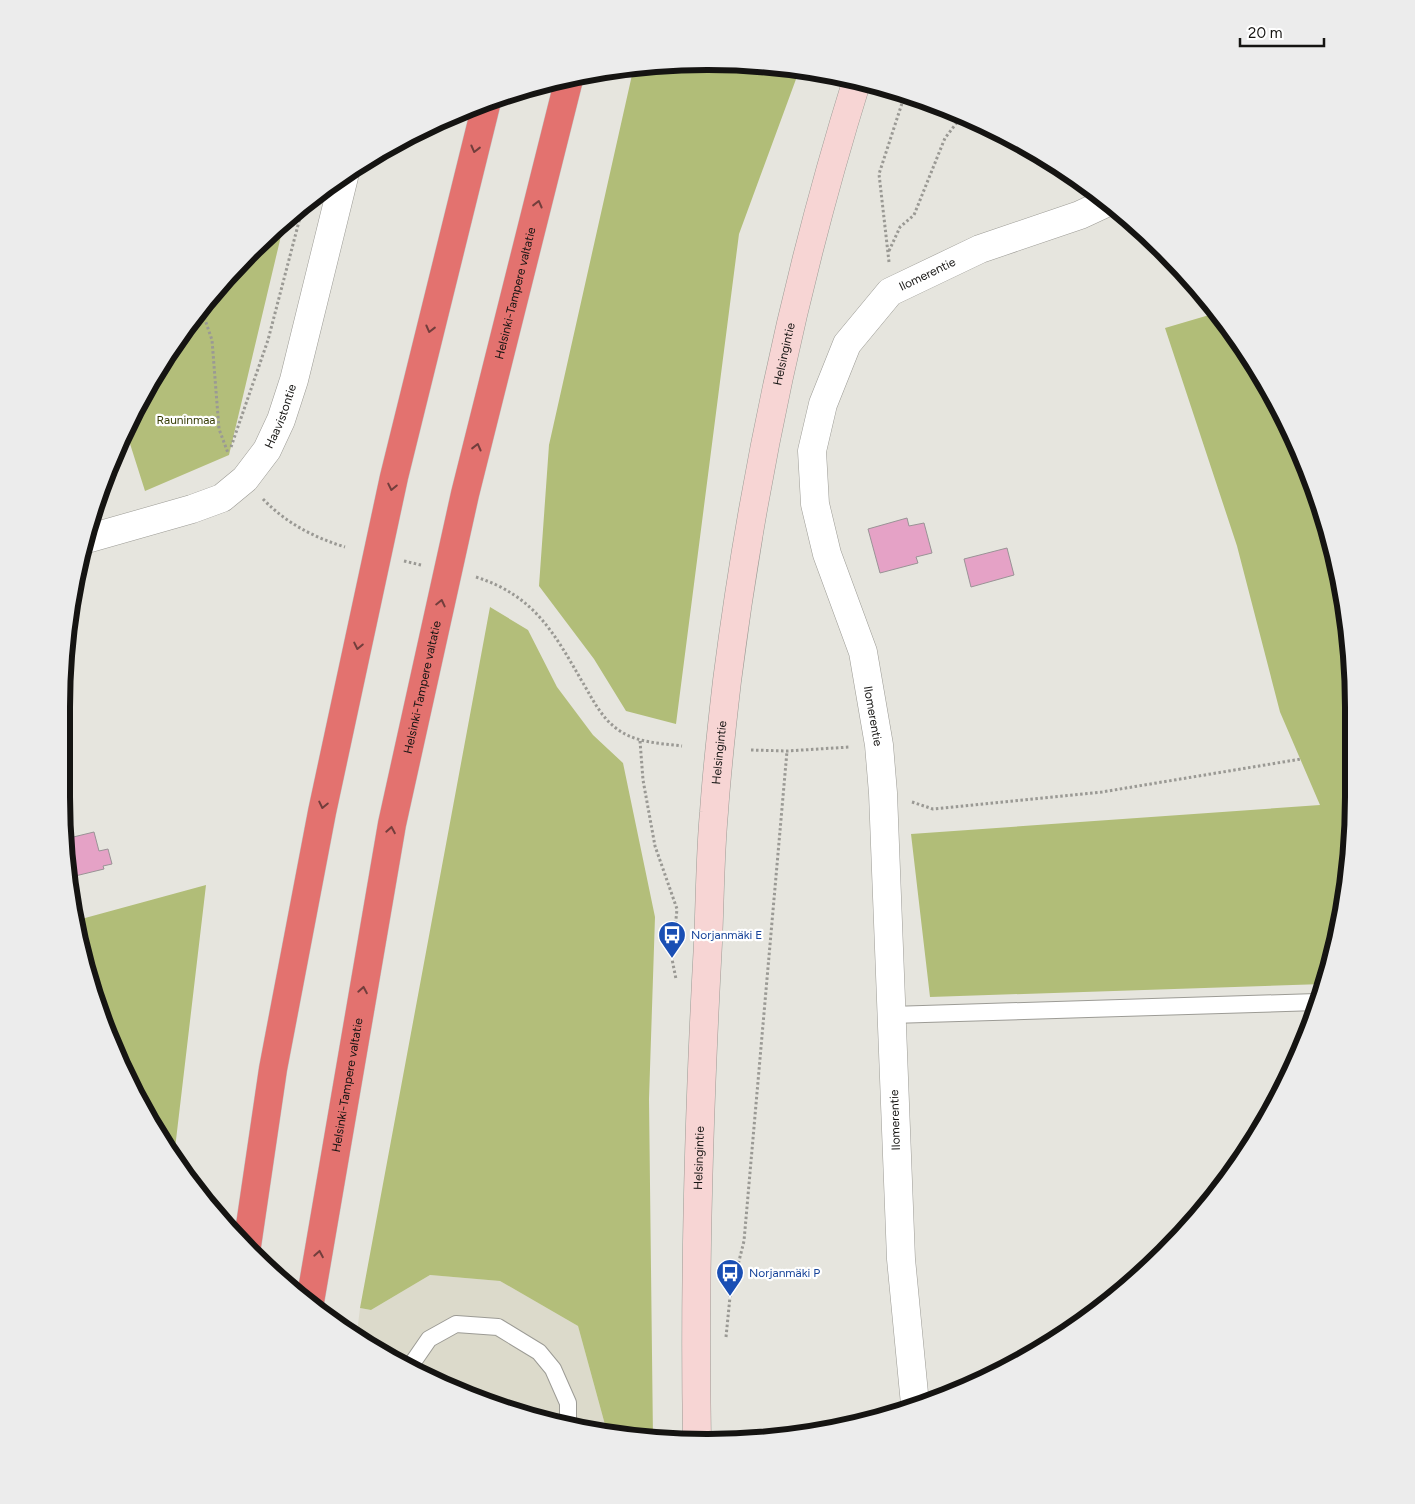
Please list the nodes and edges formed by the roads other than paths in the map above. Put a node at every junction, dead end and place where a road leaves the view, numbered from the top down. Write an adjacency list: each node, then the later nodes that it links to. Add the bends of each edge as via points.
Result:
1 (567, 86): 10 (highway, Helsinki-Tampere valtatie, one-way to 1, via 392,824 465,494)
2 (855, 88): 14 (main road, Helsingintie, via 831,164 770,412 727,681 714,812 703,1034)
3 (485, 111): 9 (highway, one-way to 9, via 394,477 322,812 273,1069)
4 (342, 185): 6 (street, Haavistontie, via 294,380 267,450 245,479 222,498)
5 (1100, 206): 8 (street, Ilomerentie, via 980,249 890,292 847,344 823,404 812,451 815,504 827,554 863,652 879,745)
6 (94, 537)
7 (1311, 1002): 8 (lane)
8 (891, 1015): 12 (street, Ilomerentie, via 901,1259)
9 (248, 1238)
10 (311, 1296)
11 (413, 1362): 13 (lane, via 429,1339 456,1324 498,1327 539,1352 553,1369 568,1403)
12 (915, 1399)
13 (568, 1418)
14 (697, 1434)

